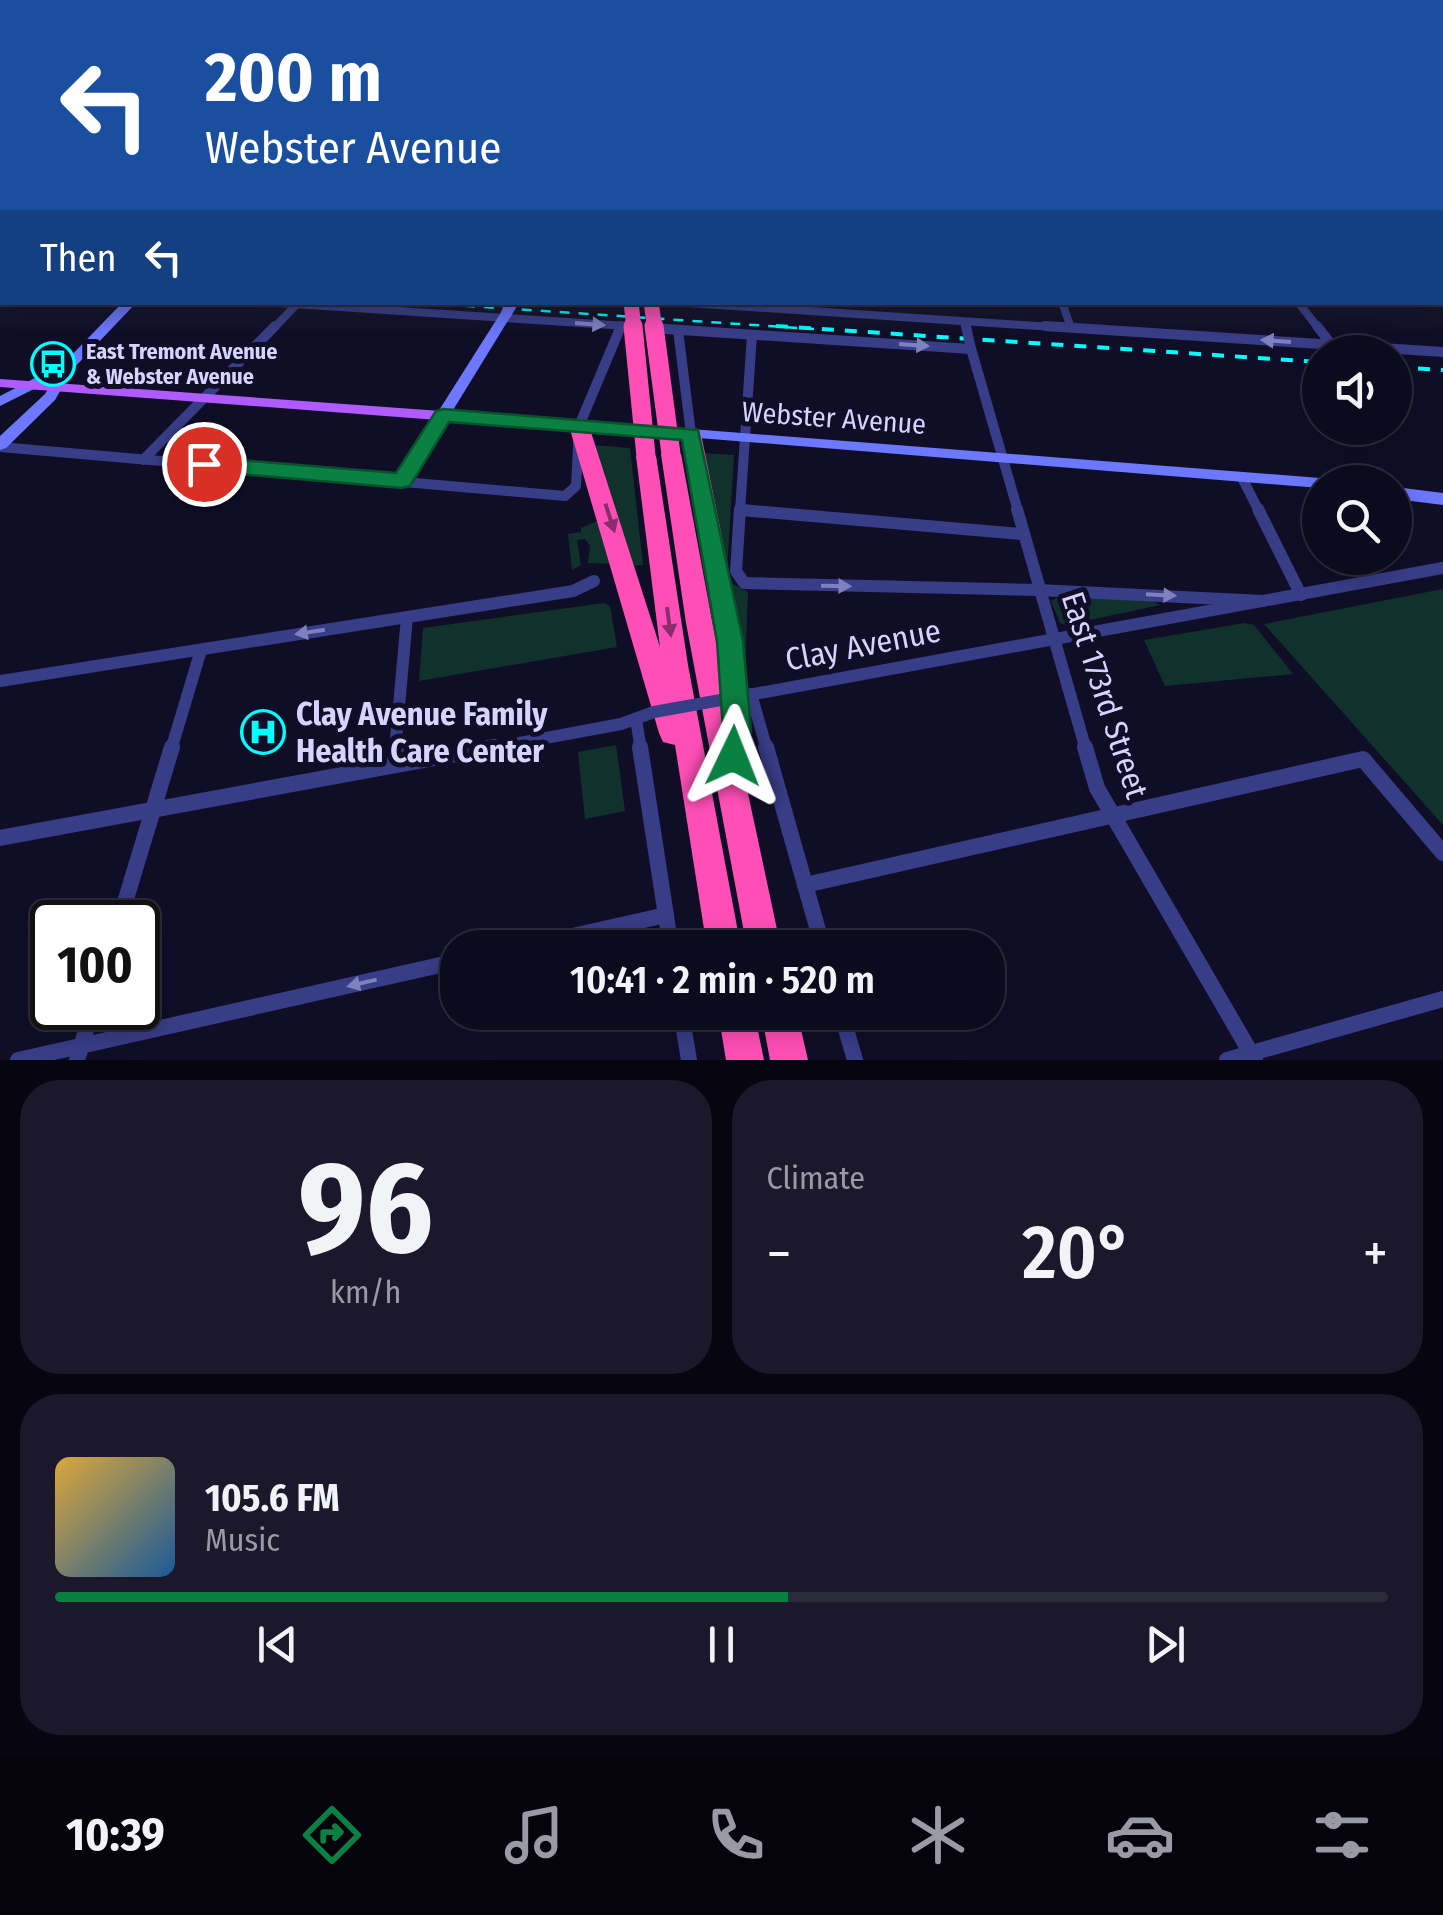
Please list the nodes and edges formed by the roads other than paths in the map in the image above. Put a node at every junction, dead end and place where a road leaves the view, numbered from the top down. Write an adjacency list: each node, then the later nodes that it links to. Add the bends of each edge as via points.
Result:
1 (128, 305): 21 (main road)
2 (295, 305): 25 (street)
3 (326, 305): 10 (street)
4 (632, 305): 32 (highway, bridge)
5 (651, 305): 32 (highway, bridge)
6 (761, 305): 9 (street)
7 (1063, 305): 13 (street)
8 (1300, 305): 16 (street)
9 (819, 307): 11 (street)
10 (507, 311): 12 (street, one-way to 12); 27 (main road)
11 (965, 323): 13 (street); 18 (street, East 173rd Street, bridge)
12 (621, 326): 14 (street); 28 (street)
13 (1071, 328): 17 (street, one-way to 13)
14 (678, 330): 15 (street); 29 (street)
15 (752, 334): 18 (street, one-way to 18); 30 (street)
16 (1323, 335)
17 (1302, 342)
18 (970, 347): 33 (street, East 173rd Street)
19 (1412, 350): 20 (street)
20 (1443, 352)
21 (68, 366): 23 (main road); 24 (main road)
22 (0, 383): 23 (main road, Webster Avenue)
23 (38, 386): 24 (main road, Webster Avenue); 26 (main road)
24 (57, 386): 25 (main road, Webster Avenue); 31 (main road)
25 (206, 397): 27 (main road, Webster Avenue); 34 (street)
26 (0, 402)
27 (443, 415): 28 (main road, Webster Avenue); 36 (street)
28 (580, 426): 29 (main road, Webster Avenue); 36 (street, via 572,493); 60 (highway, one-way to 60)
29 (691, 434): 30 (main road, Webster Avenue); 56 (highway, via 730,641 737,730)
30 (744, 438): 33 (main road, Webster Avenue); 42 (street)
31 (0, 446): 34 (street)
32 (659, 455): 56 (highway); 60 (highway, one-way to 60)
33 (1000, 458): 35 (main road, Webster Avenue); 43 (street, East 173rd Street)
34 (143, 460): 36 (street)
35 (1242, 478): 37 (main road, Webster Avenue); 47 (street)
36 (402, 480)
37 (1302, 482)
38 (1412, 485): 39 (main road)
39 (1443, 487)
40 (1412, 495): 41 (main road)
41 (1443, 499)
42 (740, 510): 43 (street); 46 (street, one-way to 46, via 736,570 740,580 753,584)
43 (1022, 534): 46 (street, East 173rd Street)
44 (1443, 568): 47 (street, Clay Avenue)
45 (594, 581): 49 (street, via 578,590)
46 (1038, 590): 48 (street, one-way to 48); 50 (street, East 173rd Street)
47 (1300, 594): 48 (street, Clay Avenue)
48 (1262, 602): 50 (street, Clay Avenue)
49 (407, 617): 51 (street, one-way to 51); 55 (street)
50 (1052, 638): 53 (street, Clay Avenue); 58 (street, East 173rd Street, via 1092,775)
51 (201, 650): 52 (street); 57 (street)
52 (0, 681)
53 (747, 695): 54 (street, Clay Avenue, bridge); 62 (street)
54 (636, 719): 55 (street, Clay Avenue); 64 (street)
55 (394, 765): 57 (street, Clay Avenue)
56 (729, 782): 68 (highway)
57 (153, 810): 59 (street, Clay Avenue); 63 (street)
58 (1112, 816): 61 (street, via 1362,760); 62 (street); 77 (street, East 173rd Street)
59 (0, 838)
60 (704, 840): 67 (highway)
61 (1443, 853)
62 (805, 885): 69 (street)
63 (126, 900)
64 (666, 914): 65 (street); 66 (street)
65 (597, 930)
66 (668, 930)
67 (721, 930)
68 (760, 930)
69 (818, 930)
70 (440, 966): 76 (street, one-way to 76)
71 (1443, 999): 77 (street)
72 (684, 1030): 79 (street)
73 (739, 1030): 80 (highway)
74 (782, 1030): 81 (highway)
75 (846, 1030): 82 (street)
76 (80, 1053): 78 (street)
77 (1253, 1056): 83 (street)
78 (18, 1060)
79 (689, 1060)
80 (745, 1060)
81 (789, 1060)
82 (855, 1060)
83 (1226, 1060)

